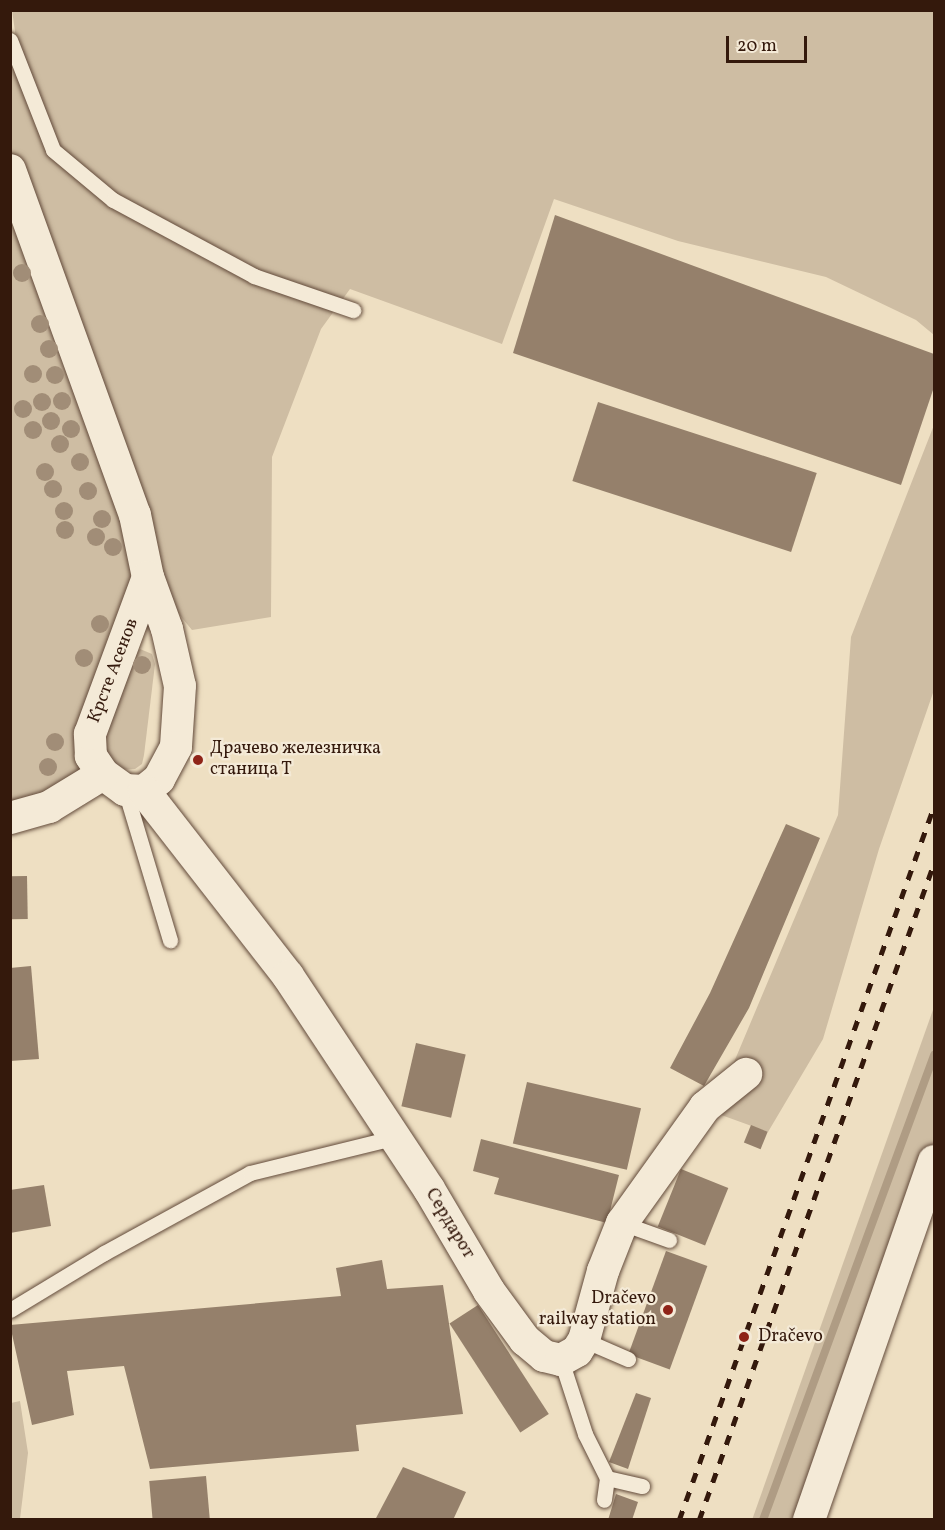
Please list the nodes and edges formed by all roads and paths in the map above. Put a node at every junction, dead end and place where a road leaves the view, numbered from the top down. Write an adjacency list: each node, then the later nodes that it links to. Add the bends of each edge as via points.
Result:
1 (10, 40): 3 (lane, via 53,150 113,200 254,276)
2 (10, 170): 4 (street, Крсте Асенов, via 135,515)
3 (353, 310)
4 (148, 578): 5 (street, Крсте Асенов, via 90,734 91,756); 5 (street, Крсте Асенов, via 167,629 180,686 176,747 159,779)
5 (124, 785): 6 (street); 7 (lane); 9 (street, Сердарот, via 288,976)
6 (10, 818)
7 (170, 940)
8 (746, 1074): 11 (street, via 705,1107)
9 (393, 1138): 13 (lane, via 250,1173); 15 (street, Сердарот, via 429,1189 489,1291 525,1340 544,1356)
10 (934, 1161): 20 (street)
11 (622, 1223): 12 (lane); 15 (street)
12 (669, 1240)
13 (17, 1302): 14 (lane)
14 (10, 1311)
15 (573, 1350): 16 (lane); 17 (lane, via 585,1434)
16 (628, 1359)
17 (607, 1478): 18 (lane); 19 (lane)
18 (642, 1486)
19 (604, 1500)
20 (809, 1520)

